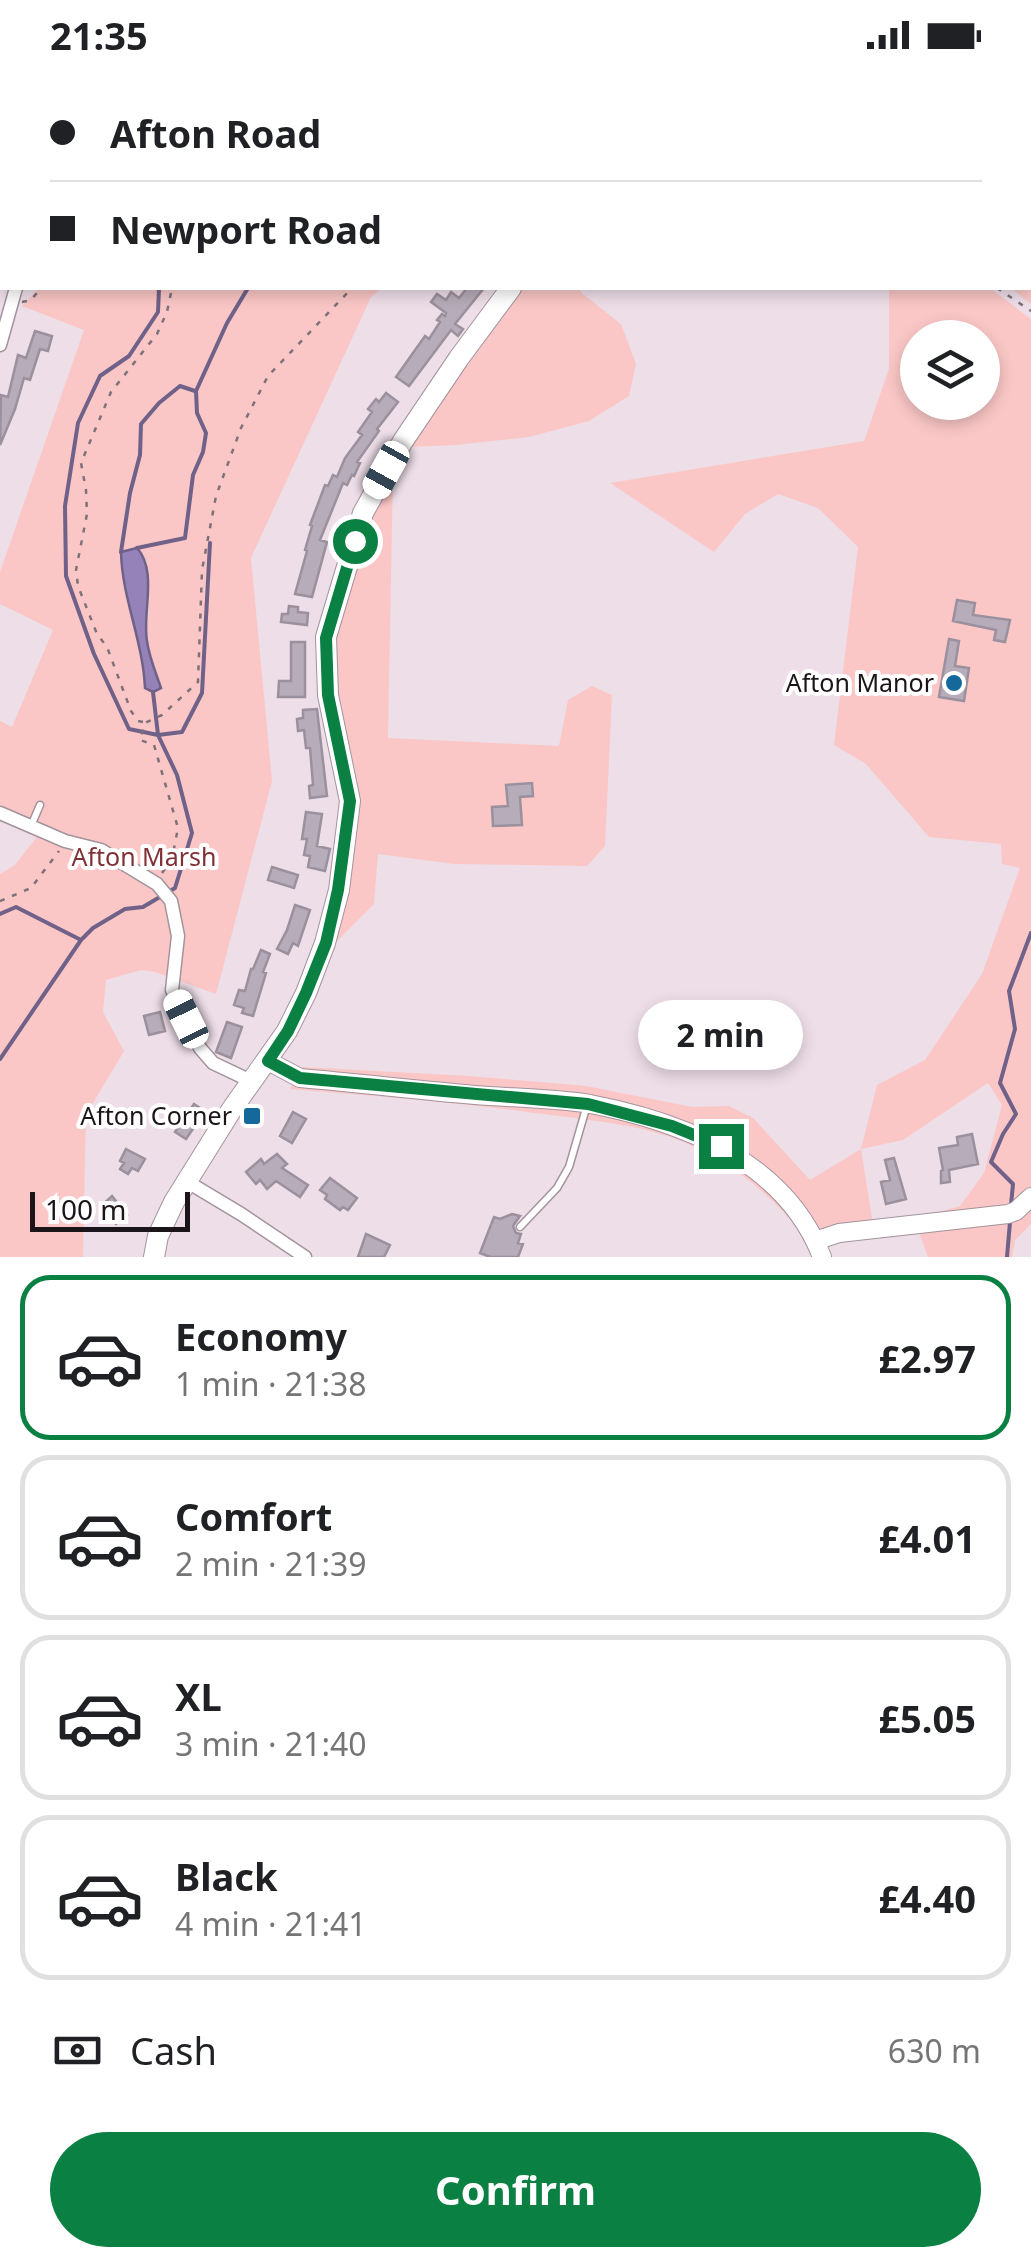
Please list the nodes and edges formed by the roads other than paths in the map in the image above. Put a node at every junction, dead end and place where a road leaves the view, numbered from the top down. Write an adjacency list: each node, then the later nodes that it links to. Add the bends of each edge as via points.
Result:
1 (15, 290): 3 (street)
2 (510, 290): 7 (main road, via 402,440 363,513 326,638 328,695 350,801 338,890 306,993)
3 (0, 345)
4 (40, 806): 6 (lane)
5 (0, 813): 6 (street)
6 (31, 827): 8 (street, via 101,850 156,883 171,901 178,936 172,990 200,1048)
7 (268, 1061): 8 (main road); 9 (main road, via 300,1078)
8 (252, 1082): 10 (main road)
9 (588, 1104): 12 (lane, via 569,1168); 13 (main road, via 721,1146 784,1195)
10 (186, 1181): 14 (street); 15 (main road)
11 (1031, 1198): 13 (main road, via 1008,1214 839,1233)
12 (520, 1227)
13 (819, 1249)
14 (300, 1255)
15 (154, 1257)

